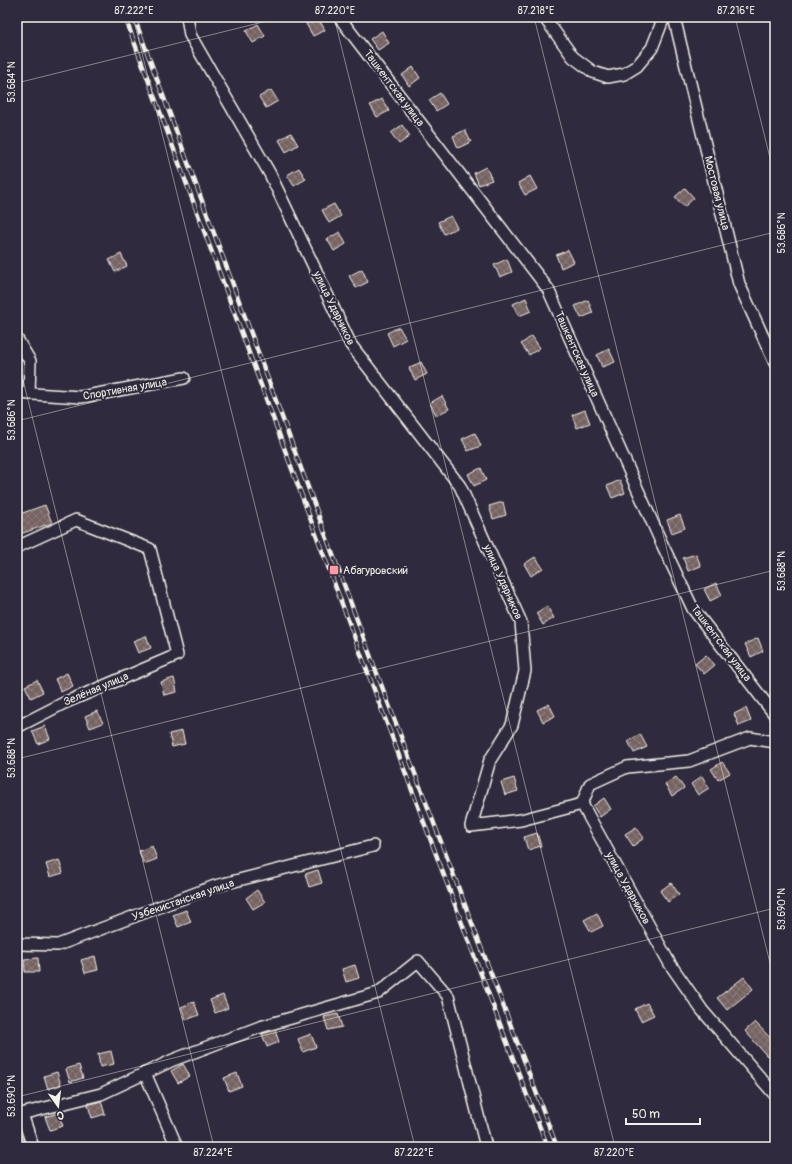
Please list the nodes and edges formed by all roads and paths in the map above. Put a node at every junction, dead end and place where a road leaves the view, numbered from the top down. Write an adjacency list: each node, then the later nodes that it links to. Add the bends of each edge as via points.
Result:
1 (187, 17): 15 (street, улица Ударников, via 190,35 270,174 351,345 460,486 521,622 526,671 512,725 490,760 471,826 521,820)
2 (339, 17): 12 (street, Ташкентская улица, via 548,289 693,609)
3 (544, 17): 4 (street, via 573,57 593,72 608,77 624,74 637,66 652,48)
4 (664, 17)
5 (674, 17): 7 (street, Мостовая улица, via 739,284)
6 (17, 340): 10 (street, via 30,361)
7 (775, 363)
8 (184, 378): 10 (street, Спортивная улица, via 81,397)
9 (17, 394): 10 (street, Спортивная улица)
10 (29, 394)
11 (17, 547): 13 (street, Зелёная улица, via 76,520 150,549 177,655 64,703)
12 (775, 715)
13 (17, 727)
14 (775, 742): 15 (street, via 750,738 689,761 628,767 590,784)
15 (582, 804): 19 (street, улица Ударников, via 670,964 702,1010)
16 (373, 846): 17 (street, Узбекистанская улица, via 215,886 58,945)
17 (17, 944)
18 (145, 1073): 20 (street, via 101,1094); 22 (street); 23 (street, via 172,1060 260,1027 378,994 418,961 448,996)
19 (775, 1095)
20 (20, 1115): 21 (street)
21 (33, 1147)
22 (177, 1147)
23 (486, 1147)

